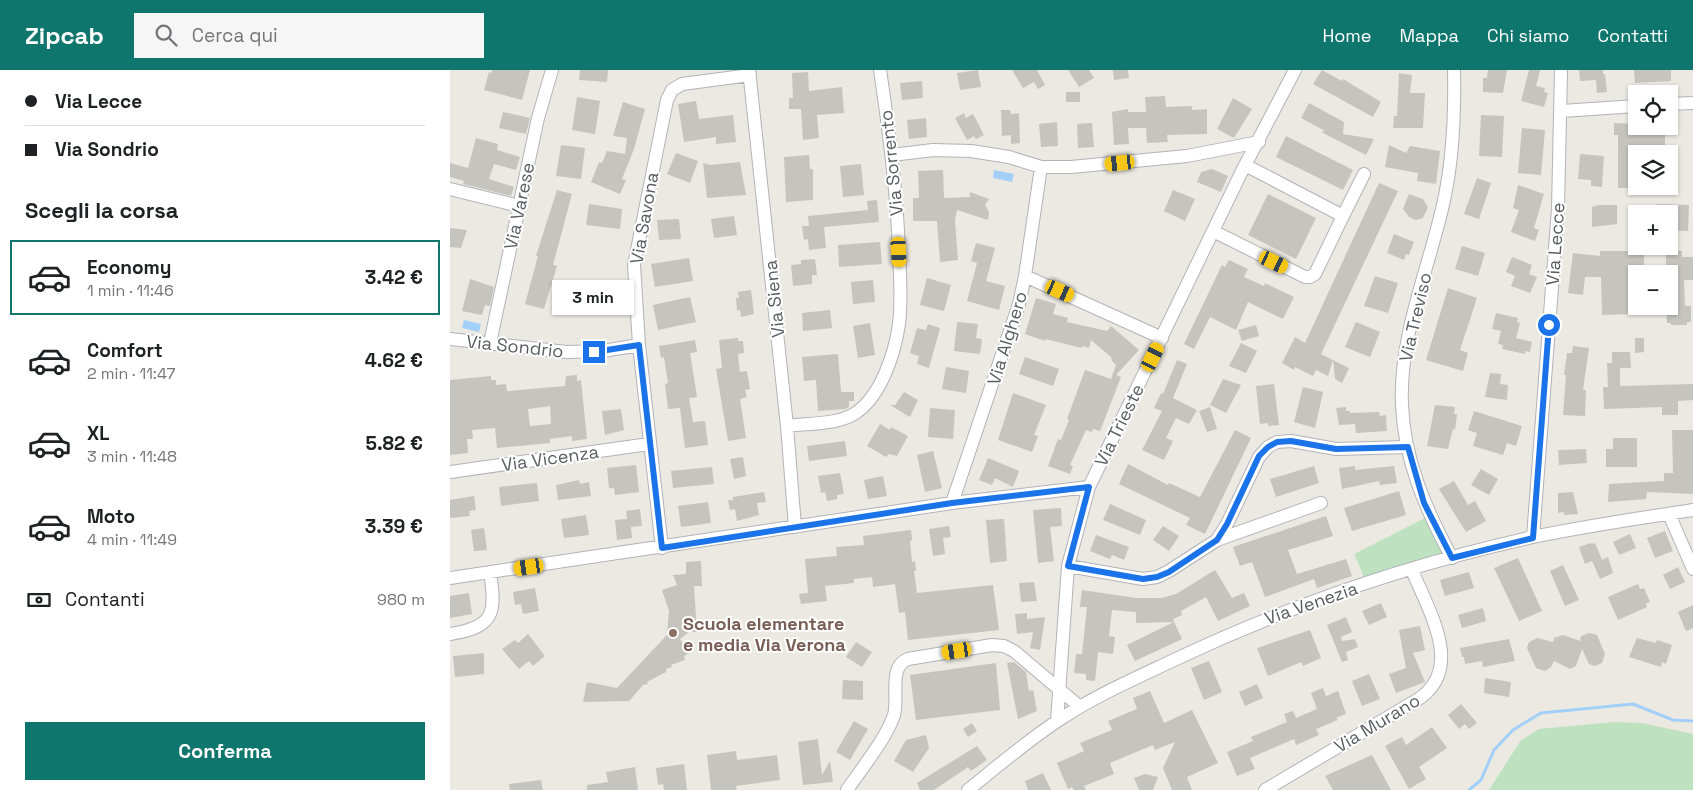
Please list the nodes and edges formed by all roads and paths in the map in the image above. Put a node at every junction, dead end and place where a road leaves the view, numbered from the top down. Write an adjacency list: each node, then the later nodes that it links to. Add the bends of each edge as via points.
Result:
1 (552, 70): 17 (street, Via Varese)
2 (880, 70): 12 (street, Via Sorrento)
3 (1295, 70): 11 (street, Via Trieste)
4 (1454, 70): 27 (street, Via Treviso, via 1453,129 1447,183 1413,318 1403,373 1402,412)
5 (1561, 70): 10 (street, Via Lecce)
6 (750, 73): 24 (street, Via Savona, via 685,83 668,97 635,258); 25 (street, Via Siena)
7 (1693, 103): 8 (street)
8 (1678, 104)
9 (1628, 107): 10 (street)
10 (1562, 112): 35 (street, Via Lecce, via 1558,209)
11 (1259, 142): 13 (street, Via Trieste); 14 (street, via 1187,156)
12 (892, 155): 14 (street, via 933,150 977,151); 25 (street, Via Sorrento, via 901,306 897,335 885,371 871,398 853,415)
13 (1245, 166): 18 (street); 19 (street, Via Trieste)
14 (1041, 167): 20 (street, Via Alghero)
15 (1364, 174): 18 (street)
16 (450, 189): 17 (street)
17 (519, 206): 23 (street, Via Varese)
18 (1343, 216): 19 (street, via 1315,274 1310,277)
19 (1213, 231): 21 (street, Via Trieste)
20 (1025, 276): 21 (street); 31 (street, Via Alghero, via 1015,316)
21 (1162, 338): 29 (street, Via Trieste)
22 (450, 339): 23 (street, Via Sondrio)
23 (490, 343): 24 (street, Via Sondrio, via 575,352)
24 (639, 345): 26 (street, Via Savona)
25 (787, 426): 34 (street, Via Siena)
26 (650, 444): 28 (street, Via Vicenza); 37 (street, Via Savona)
27 (1408, 447): 36 (street, via 1336,449 1291,441 1274,443 1259,456); 38 (street, Via Treviso, via 1424,503)
28 (450, 472)
29 (1089, 487): 31 (street); 39 (street, Via Trieste)
30 (1322, 502): 36 (street)
31 (952, 503): 34 (street)
32 (1693, 510): 33 (street, Via Venezia)
33 (1669, 514): 35 (street, Via Venezia); 40 (street)
34 (795, 527): 37 (street)
35 (1533, 538): 38 (street, Via Venezia)
36 (1217, 540): 39 (street, via 1169,572 1153,578)
37 (662, 548): 42 (street)
38 (1452, 558): 41 (street, Via Venezia)
39 (1068, 566): 45 (street, Via Trieste)
40 (1693, 569)
41 (1412, 570): 46 (street, Via Venezia, via 1254,623); 50 (street, Via Murano, via 1440,642 1441,667 1434,683 1417,700)
42 (490, 572): 43 (street); 44 (street, via 494,605 490,617 477,628)
43 (450, 578)
44 (450, 634)
45 (1058, 688): 46 (street); 47 (street, Via Trieste); 48 (street, via 1014,651 1001,646 904,660 897,668 896,703 890,725)
46 (1080, 707): 47 (street, Via Venezia)
47 (1057, 721): 49 (street, Via Venezia)
48 (847, 790)
49 (968, 790)
50 (1265, 790)

